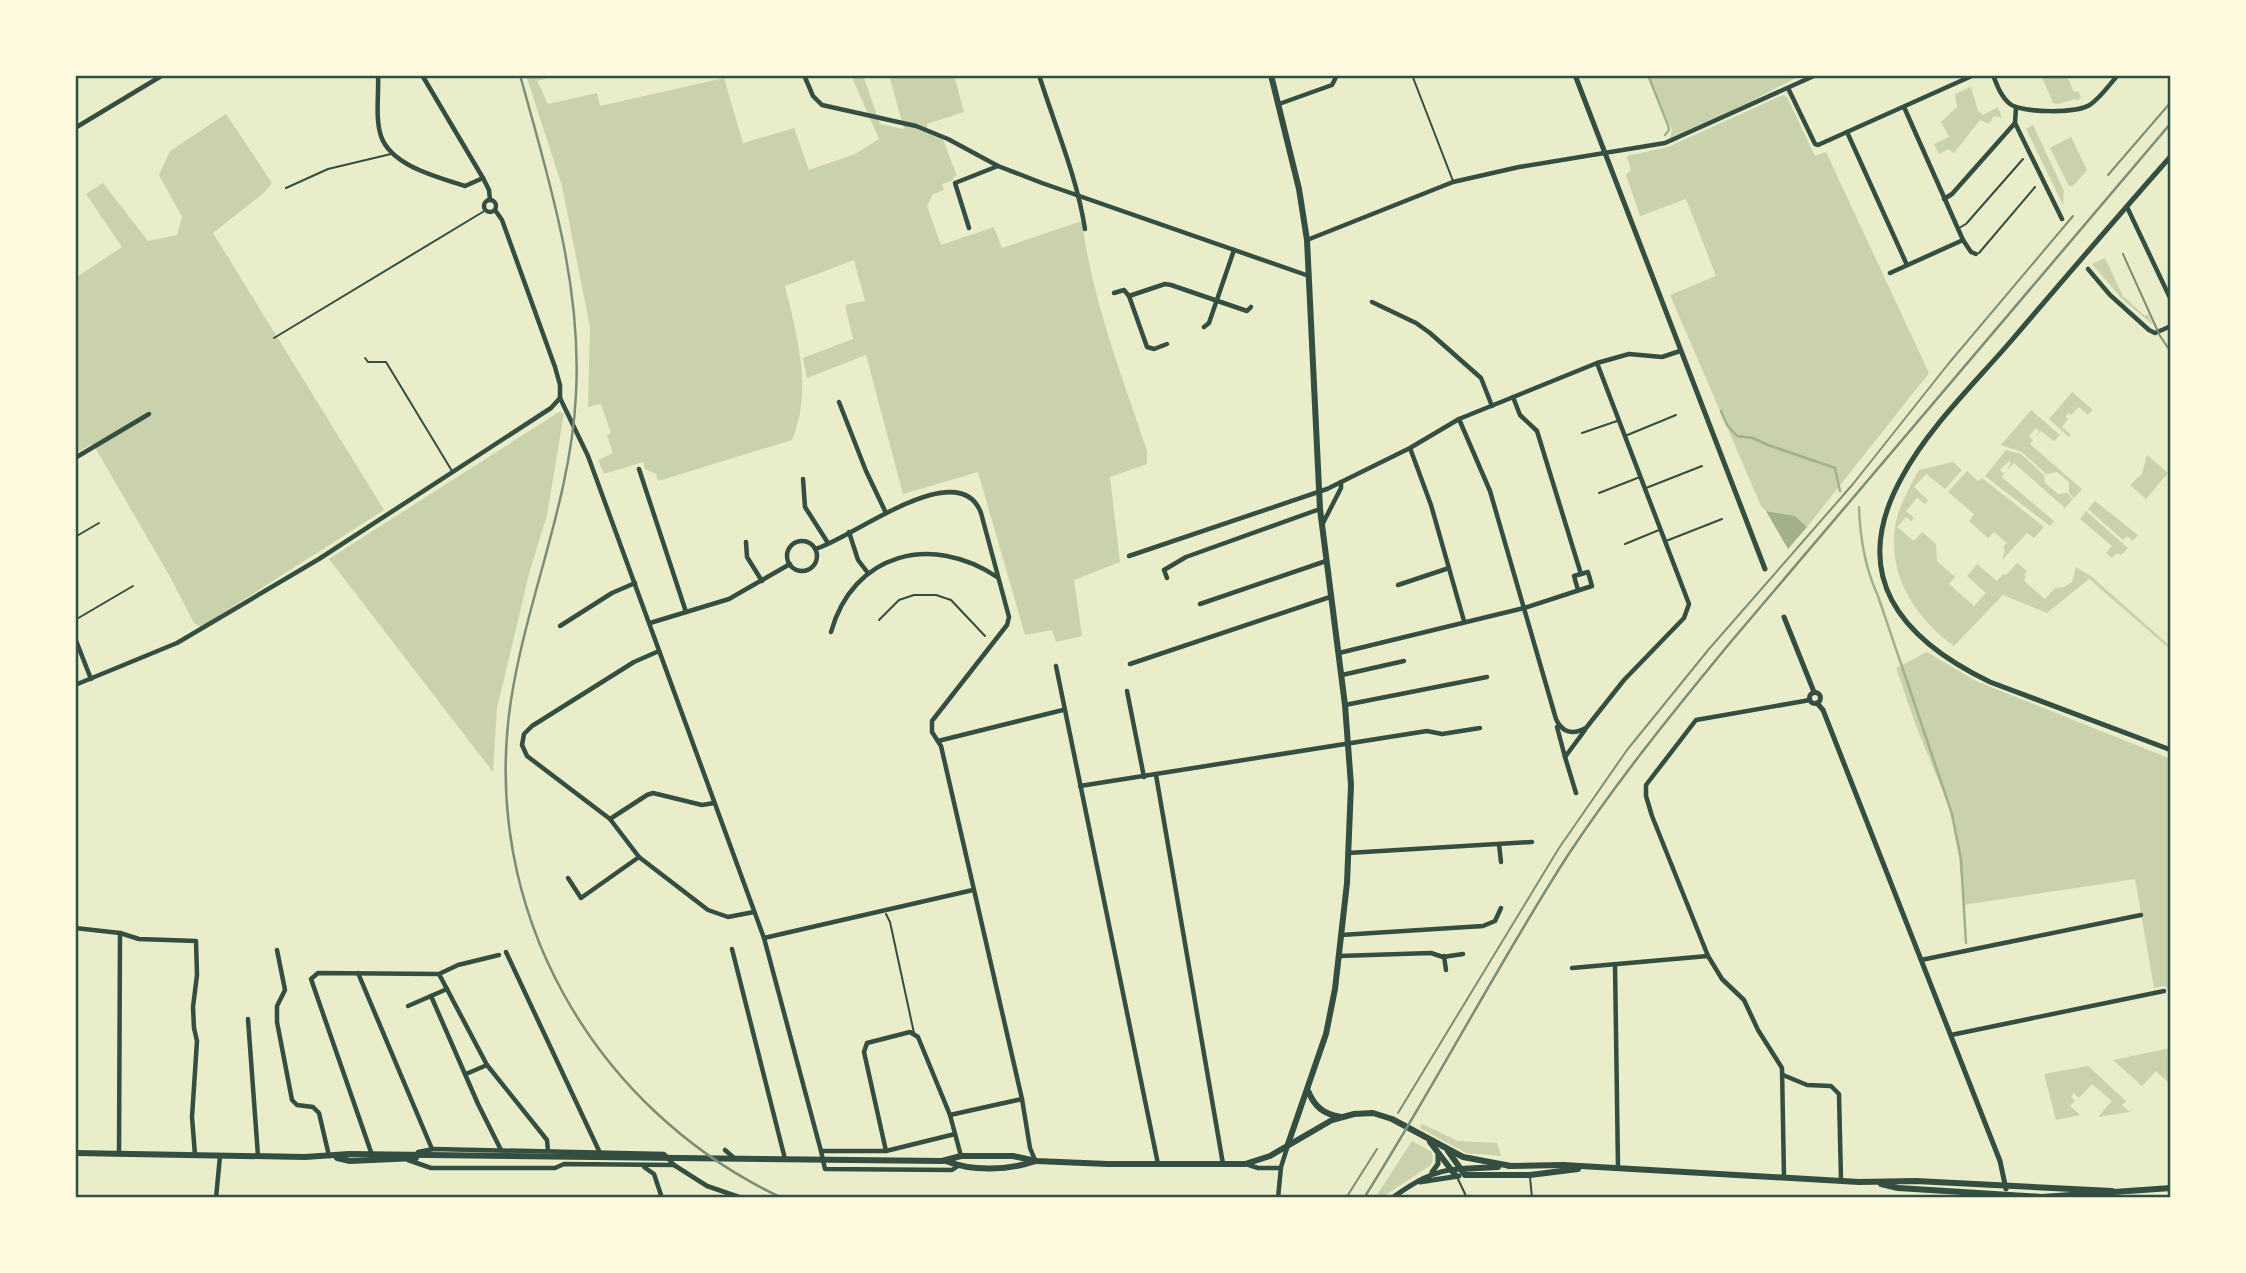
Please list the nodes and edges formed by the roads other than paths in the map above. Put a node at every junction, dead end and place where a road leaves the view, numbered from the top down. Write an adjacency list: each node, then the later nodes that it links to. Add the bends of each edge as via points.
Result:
1 (163, 75): 19 (street)
2 (378, 75): 22 (street, via 380,134)
3 (422, 75): 26 (street)
4 (804, 75): 25 (street, via 822,105 916,126)
5 (1039, 75): 30 (street)
6 (1271, 75): 15 (main road)
7 (1337, 75): 15 (street, via 1332,86)
8 (1412, 75): 27 (lane)
9 (1575, 75): 21 (street)
10 (1816, 75): 14 (street)
11 (1975, 75): 16 (street)
12 (1993, 75): 17 (street, via 2003,97)
13 (2118, 75): 17 (street, via 2084,108)
14 (1788, 88): 20 (street, via 1815,144); 21 (street, via 1665,144)
15 (1279, 104): 40 (main road)
16 (1904, 107): 20 (street); 31 (street)
17 (2016, 107): 18 (street)
18 (2015, 123): 31 (street); 36 (street)
19 (75, 128)
20 (1847, 132): 44 (street)
21 (1605, 153): 27 (street); 58 (street)
22 (393, 154): 26 (street, via 465,186); 29 (lane, via 328,169)
23 (2171, 156): 33 (street)
24 (2022, 159): 39 (lane)
25 (998, 166): 30 (street); 37 (street, via 955,183)
26 (483, 178): 32 (street)
27 (1453, 182): 40 (street)
28 (2035, 187): 43 (lane)
29 (286, 188)
30 (1080, 195): 38 (street); 42 (street)
31 (1944, 199): 39 (street)
32 (489, 200): 34 (street, via 496,203); 35 (street)
33 (2127, 206): 50 (street); 143 (street, via 1919,451 1892,495 1880,552 1893,605 1938,653 1990,682)
34 (495, 210): 35 (street); 62 (street, via 555,367)
35 (486, 211): 56 (lane)
36 (2062, 219)
37 (969, 228)
38 (1085, 229)
39 (1958, 229): 41 (street)
40 (1307, 240): 47 (main road)
41 (1963, 240): 43 (street); 44 (street)
42 (1234, 250): 47 (street); 51 (street)
43 (1976, 254)
44 (1907, 265): 46 (street)
45 (2088, 269): 54 (street, via 2149,331)
46 (1890, 273)
47 (1309, 276): 80 (main road)
48 (1114, 293): 49 (street, via 1124,290)
49 (1129, 296): 51 (street, via 1165,284); 57 (street, via 1147,347)
50 (2171, 300)
51 (1216, 301): 53 (street, via 1247,311); 55 (street)
52 (1372, 302): 64 (street, via 1430,333 1481,378)
53 (1251, 307)
54 (2171, 326)
55 (1205, 327)
56 (274, 338)
57 (1167, 344)
58 (1680, 351): 60 (street, via 1662,357 1629,354); 99 (street)
59 (365, 358): 75 (lane, via 386,362)
60 (1597, 363): 61 (street); 68 (street)
61 (1513, 397): 64 (street); 101 (street, via 1520,415 1537,430)
62 (560, 398): 75 (street); 105 (street, via 582,442)
63 (839, 402): 83 (street)
64 (1492, 406): 67 (street)
65 (149, 414): 72 (street)
66 (1676, 415): 70 (lane)
67 (1459, 419): 71 (street); 111 (street, via 1490,491)
68 (1618, 420): 69 (lane); 70 (street)
69 (1582, 433)
70 (1624, 436): 76 (street)
71 (1410, 448): 78 (street); 98 (street)
72 (75, 458)
73 (1702, 466): 79 (lane)
74 (639, 469): 112 (street)
75 (452, 472): 130 (street, via 319,559 177,643)
76 (1641, 477): 79 (street); 81 (lane)
77 (803, 479): 92 (street, via 805,507)
78 (1341, 482): 80 (street); 86 (street)
79 (1645, 488): 87 (street)
80 (1320, 491): 82 (main road); 95 (street)
81 (1599, 493)
82 (1320, 509): 86 (main road); 103 (street, via 1166,566)
83 (886, 513): 88 (street); 102 (street, via 950,491 969,496 981,513)
84 (1722, 519): 90 (lane)
85 (99, 523): 89 (lane)
86 (1322, 526): 96 (main road)
87 (1660, 529): 90 (street); 93 (lane)
88 (849, 532): 92 (street); 100 (street, via 858,560)
89 (75, 537)
90 (1665, 541): 140 (street, via 1689,602 1688,612)
91 (746, 542): 104 (street, via 747,557)
92 (828, 543): 94 (street)
93 (1625, 544)
94 (815, 549): 97 (street, via 809,568 796,569); 97 (street, via 805,541 793,543 788,551)
95 (1129, 556)
96 (1325, 561): 109 (main road); 110 (street)
97 (790, 564): 104 (street)
98 (1449, 568): 106 (street); 116 (street)
99 (1766, 569)
100 (868, 573): 102 (street, via 899,557 936,554 968,560); 119 (street, via 850,590)
101 (1581, 574): 108 (street, via 1574,576); 108 (street, via 1588,572 1592,586)
102 (998, 577): 141 (street, via 1007,625 932,721)
103 (1167, 578)
104 (762, 581): 112 (street)
105 (635, 583): 117 (street); 118 (street)
106 (1398, 585)
107 (133, 586): 114 (lane)
108 (1578, 590): 111 (street)
109 (1331, 597): 124 (main road); 126 (street)
110 (1200, 604)
111 (1524, 608): 116 (street); 138 (street)
112 (686, 612): 117 (street)
113 (1784, 617): 133 (street)
114 (75, 620)
115 (879, 620): 120 (lane, via 899,600 936,595 951,600)
116 (1464, 621): 124 (street)
117 (650, 624): 123 (street)
118 (560, 626)
119 (831, 632)
120 (985, 636)
121 (75, 638): 122 (street)
122 (77, 647): 130 (street)
123 (659, 651): 149 (street); 150 (street, via 634,662 524,734 527,756)
124 (1338, 653): 128 (main road)
125 (1404, 661): 128 (street)
126 (1130, 664)
127 (1056, 666): 137 (street)
128 (1341, 676): 136 (main road)
129 (1487, 677): 136 (street)
130 (91, 679): 131 (street)
131 (75, 685)
132 (1127, 691): 146 (street)
133 (1814, 692): 134 (street); 135 (street, via 1821,696)
134 (1810, 699): 135 (street); 173 (street, via 1696,720 1646,785 1652,816)
135 (1817, 703): 174 (street)
136 (1345, 705): 142 (main road)
137 (1063, 710): 141 (street); 147 (street)
138 (1556, 719): 140 (street, via 1567,732); 144 (street)
139 (1480, 728): 142 (street)
140 (1586, 728): 144 (street)
141 (938, 741): 157 (street)
142 (1349, 744): 145 (street); 153 (main road)
143 (2171, 751)
144 (1565, 757): 148 (street)
145 (1156, 775): 146 (street); 224 (street)
146 (1144, 777): 147 (street)
147 (1080, 786): 221 (street)
148 (1576, 793)
149 (715, 803): 150 (street, via 702,805 653,793); 159 (street)
150 (610, 819): 154 (street)
151 (1532, 842): 152 (street)
152 (1499, 844): 153 (street); 155 (street)
153 (1348, 853): 164 (main road)
154 (639, 858): 156 (street, via 581,898); 159 (street, via 713,913 728,917)
155 (1501, 862)
156 (568, 878)
157 (973, 890): 165 (street); 191 (street)
158 (1501, 908): 164 (street, via 1494,921 1483,926)
159 (754, 912): 165 (street)
160 (886, 914): 185 (lane)
161 (2141, 915): 174 (street)
162 (75, 928): 163 (street)
163 (120, 933): 205 (street); 208 (street, via 139,939 196,941)
164 (1341, 935): 171 (main road)
165 (764, 938): 203 (street)
166 (732, 949): 216 (street)
167 (277, 950): 213 (street, via 285,990 277,1006 277,1021 292,1100 319,1112)
168 (506, 952): 207 (street)
169 (1463, 954): 172 (street)
170 (499, 955): 179 (street)
171 (1339, 956): 172 (street); 190 (main road, via 1326,1034)
172 (1444, 956): 177 (street)
173 (1709, 956): 175 (street); 189 (street, via 1722,979 1744,1000)
174 (1921, 960): 186 (street)
175 (1615, 964): 176 (street); 230 (street)
176 (1572, 968)
177 (1446, 970)
178 (358, 973): 179 (street); 206 (street); 209 (street, via 318,973 311,982)
179 (439, 974): 180 (street)
180 (447, 989): 182 (street); 187 (street)
181 (2164, 991): 186 (street)
182 (431, 996): 183 (street); 188 (street)
183 (408, 1006)
184 (248, 1019): 212 (street)
185 (914, 1034): 192 (street); 200 (street, via 865,1047)
186 (1951, 1035): 238 (street)
187 (487, 1065): 188 (street); 202 (street, via 547,1140)
188 (466, 1074): 198 (street)
189 (1783, 1075): 234 (street); 235 (street, via 1807,1085 1831,1086 1839,1094)
190 (1308, 1091): 193 (main road, via 1315,1106); 196 (main road)
191 (1021, 1099): 192 (street); 219 (street)
192 (950, 1115): 194 (street)
193 (1343, 1117): 195 (main road, via 1373,1113); 196 (main road)
194 (954, 1134): 200 (street); 211 (street)
195 (1429, 1140): 197 (main road); 201 (main road)
196 (1288, 1144): 222 (main road); 228 (street)
197 (1446, 1149): 226 (main road, via 1470,1159); 231 (main road)
198 (501, 1150): 202 (street); 206 (street)
199 (725, 1150): 216 (street, via 734,1158)
200 (886, 1150): 203 (street)
201 (1437, 1150): 231 (main road); 233 (street, via 1437,1166)
202 (548, 1151): 207 (street)
203 (821, 1151): 217 (street)
204 (75, 1153): 205 (main road)
205 (119, 1153): 208 (main road)
206 (430, 1153): 214 (main road); 218 (main road)
207 (600, 1153): 223 (street, via 664,1154)
208 (195, 1155): 210 (main road)
209 (372, 1155): 214 (main road); 215 (main road)
210 (220, 1156): 212 (main road); 242 (street)
211 (961, 1156): 218 (main road); 219 (main road)
212 (258, 1157): 213 (main road)
213 (329, 1157): 215 (main road)
214 (407, 1157): 215 (main road); 220 (street, via 432,1168)
215 (350, 1158)
216 (785, 1159): 217 (street)
217 (823, 1159): 225 (street, via 825,1170 951,1170)
218 (946, 1161): 225 (main road)
219 (1036, 1161): 221 (main road); 225 (main road, via 1013,1167)
220 (634, 1164): 223 (street); 243 (street, via 654,1174)
221 (1158, 1164): 224 (main road)
222 (1245, 1164): 224 (main road); 228 (street)
223 (674, 1165): 244 (street, via 707,1186)
224 (1223, 1165)
225 (958, 1166)
226 (1511, 1166): 227 (main road); 231 (main road)
227 (1529, 1166): 229 (main road); 232 (lane)
228 (1281, 1168): 245 (street)
229 (1587, 1168): 230 (main road); 232 (main road)
230 (1618, 1168): 234 (main road)
231 (1456, 1171): 232 (main road, via 1465,1175); 233 (street); 237 (street); 247 (lane, via 1466,1196)
232 (1530, 1175): 248 (lane)
233 (1427, 1176): 237 (street)
234 (1784, 1177): 235 (main road)
235 (1841, 1181): 236 (main road)
236 (1873, 1181): 238 (main road); 241 (main road, via 1898,1188)
237 (1411, 1185): 246 (street)
238 (2006, 1187): 240 (main road); 241 (street)
239 (2171, 1188): 240 (main road)
240 (2112, 1191): 241 (main road)
241 (2006, 1195)
242 (216, 1198)
243 (662, 1198)
244 (742, 1198)
245 (1278, 1198)
246 (1392, 1198)
247 (1506, 1198)
248 (1532, 1198)

